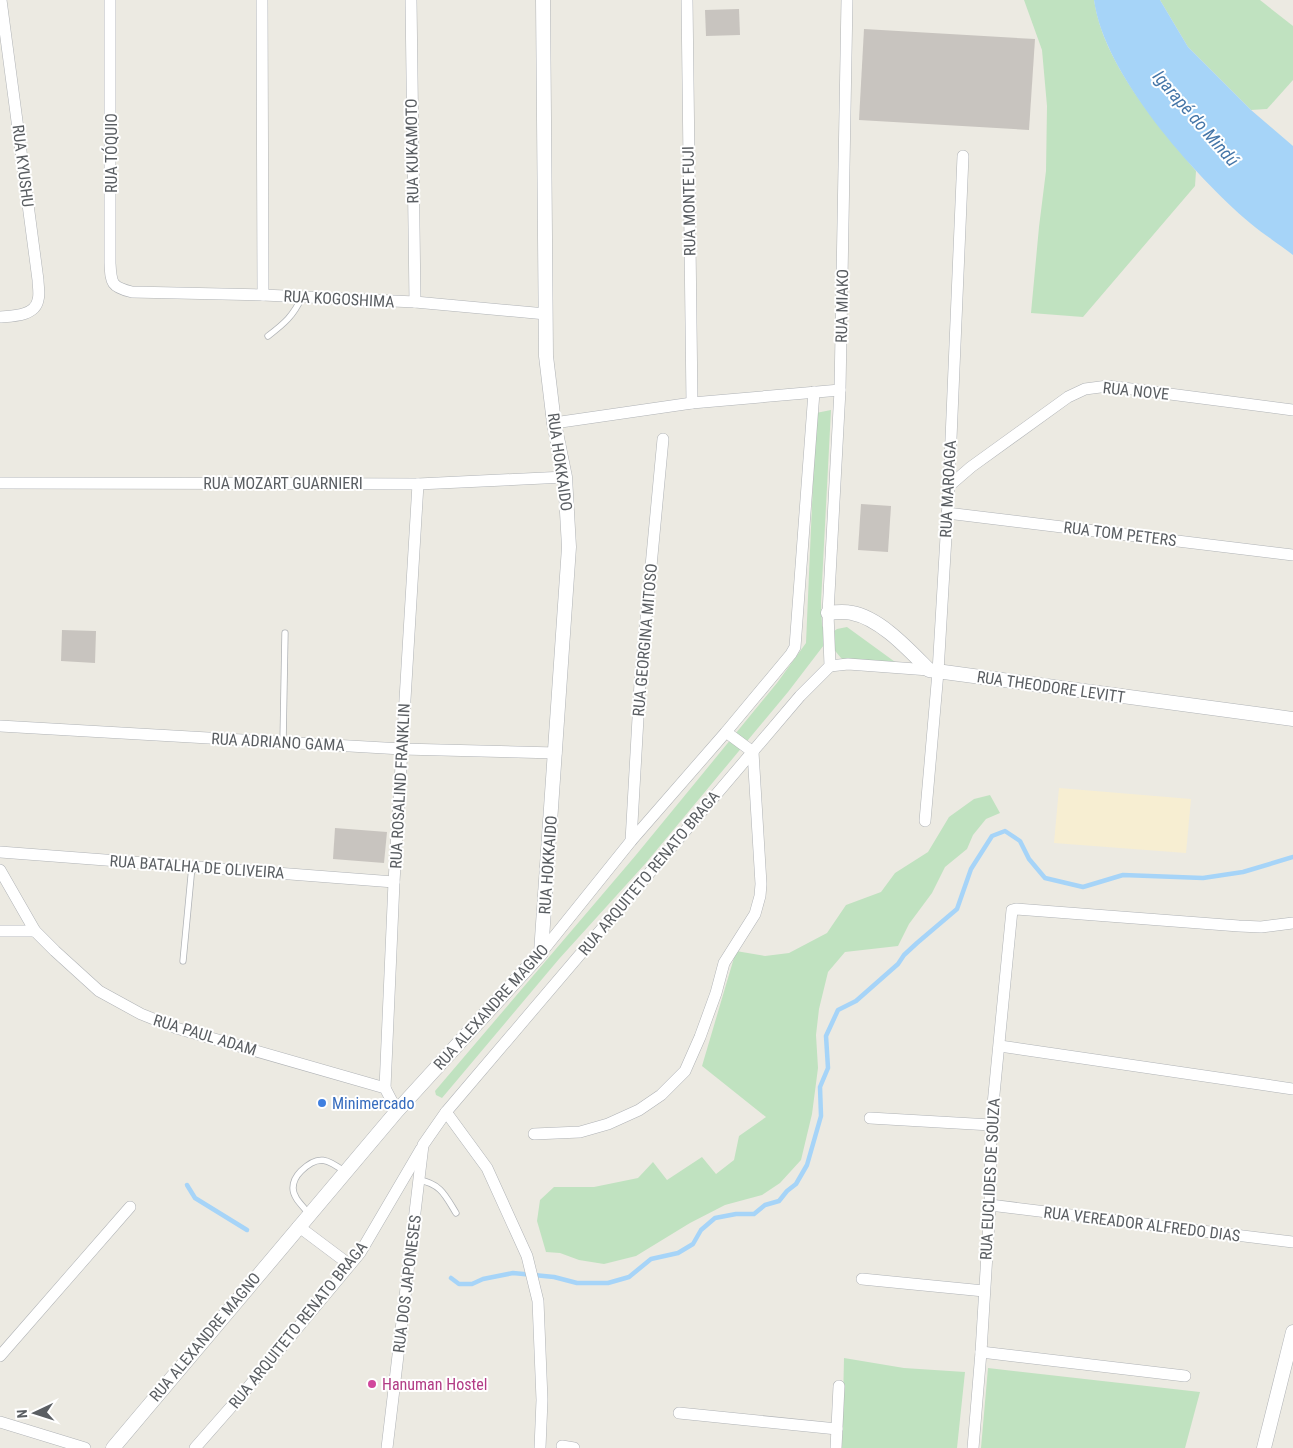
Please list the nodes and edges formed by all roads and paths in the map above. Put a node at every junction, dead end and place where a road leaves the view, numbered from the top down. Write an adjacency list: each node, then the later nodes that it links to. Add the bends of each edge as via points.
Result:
1 (2, 0): 14 (street, RUA KYUSHU, via 39,299 28,313)
2 (110, 0): 9 (street, RUA TÓQUIO, via 111,278 118,289)
3 (262, 0): 10 (street)
4 (411, 0): 12 (street, RUA KUKAMOTO)
5 (543, 0): 13 (street, RUA HOKKAIDO)
6 (687, 0): 18 (street, RUA MONTE FUJI)
7 (847, 0): 16 (street, RUA MIAKO)
8 (963, 156): 25 (street, RUA MAROAGA)
9 (132, 292): 10 (street, RUA KOGOSHIMA)
10 (264, 295): 11 (street, RUA KOGOSHIMA)
11 (302, 297): 12 (street, RUA KOGOSHIMA); 15 (lane, via 287,322)
12 (415, 302): 13 (street, RUA KOGOSHIMA)
13 (546, 314): 20 (street, RUA HOKKAIDO, via 546,356)
14 (0, 318)
15 (268, 336)
16 (840, 390): 17 (street); 28 (street, RUA MIAKO)
17 (814, 392): 18 (street); 34 (street, RUA ALEXANDRE MAGNO, via 795,647)
18 (692, 403): 20 (street)
19 (1293, 410): 25 (street, RUA NOVE, via 1108,386 1092,387 1068,397)
20 (554, 424): 22 (street, RUA HOKKAIDO)
21 (663, 439): 40 (street, RUA GEORGINA MITOSO, via 640,684)
22 (565, 477): 24 (street, RUA MOZART GUARNIERI); 38 (street, RUA HOKKAIDO, via 569,547)
23 (0, 483): 24 (street, RUA MOZART GUARNIERI)
24 (418, 484): 36 (street, RUA ROSALIND FRANKLIN)
25 (949, 486): 26 (street, RUA MAROAGA)
26 (947, 513): 27 (street, RUA TOM PETERS); 31 (street, RUA MAROAGA)
27 (1293, 555)
28 (828, 613): 30 (street); 31 (street, via 849,612 869,618)
29 (285, 634): 35 (lane)
30 (830, 666): 31 (street, via 848,664); 37 (street, RUA ARQUITETO RENATO BRAGA)
31 (934, 671): 32 (street, RUA THEODORE LEVITT); 39 (street, RUA MAROAGA)
32 (1293, 719)
33 (0, 726): 35 (street, RUA ADRIANO GAMA)
34 (726, 732): 37 (street); 40 (street, RUA ALEXANDRE MAGNO)
35 (283, 742): 36 (street, RUA ADRIANO GAMA)
36 (402, 749): 38 (street, RUA ADRIANO GAMA); 44 (street, RUA ROSALIND FRANKLIN)
37 (753, 752): 54 (street, RUA ARQUITETO RENATO BRAGA); 58 (street, via 760,896 753,919 724,963 716,993 685,1070 639,1110 608,1124 580,1132)
38 (556, 753): 48 (street, RUA HOKKAIDO)
39 (925, 821)
40 (631, 841): 48 (street, RUA ALEXANDRE MAGNO)
41 (0, 852): 42 (street, RUA BATALHA DE OLIVEIRA)
42 (192, 866): 44 (street, RUA BATALHA DE OLIVEIRA); 49 (lane)
43 (0, 870): 47 (street, RUA PAUL ADAM)
44 (394, 882): 51 (street, RUA ROSALIND FRANKLIN)
45 (1293, 923): 50 (street, RUA EUCLIDES DE SOUZA, via 1239,926 1012,910)
46 (0, 931): 47 (street)
47 (35, 931): 51 (street, RUA PAUL ADAM, via 99,991 141,1014 176,1028)
48 (541, 953): 53 (street, RUA ALEXANDRE MAGNO)
49 (183, 961)
50 (1000, 1046): 52 (street); 57 (street, RUA EUCLIDES DE SOUZA)
51 (385, 1088): 53 (street)
52 (1293, 1089)
53 (397, 1111): 60 (street, RUA ALEXANDRE MAGNO)
54 (446, 1112): 56 (street, RUA ARQUITETO RENATO BRAGA); 85 (street, via 487,1168 527,1256 538,1301 542,1400)
55 (870, 1118): 57 (street)
56 (438, 1124): 59 (street, RUA DOS JAPONESES)
57 (991, 1125): 62 (street, RUA EUCLIDES DE SOUZA)
58 (534, 1134)
59 (423, 1145): 61 (street, RUA DOS JAPONESES); 68 (street, RUA ARQUITETO RENATO BRAGA)
60 (344, 1172): 65 (street, RUA ALEXANDRE MAGNO); 65 (lane, via 332,1162 317,1159 296,1175 295,1197)
61 (419, 1180): 64 (lane, via 441,1188); 84 (street, RUA DOS JAPONESES)
62 (990, 1205): 67 (street, RUA VEREADOR ALFREDO DIAS); 70 (street, RUA EUCLIDES DE SOUZA)
63 (130, 1208): 73 (street)
64 (456, 1213)
65 (309, 1214): 66 (street, RUA ALEXANDRE MAGNO)
66 (298, 1226): 68 (street); 82 (street, RUA ALEXANDRE MAGNO)
67 (1293, 1242)
68 (350, 1265): 83 (street, RUA ARQUITETO RENATO BRAGA)
69 (862, 1279): 70 (street)
70 (984, 1291): 72 (street, RUA EUCLIDES DE SOUZA)
71 (1293, 1332): 74 (street)
72 (981, 1352): 75 (street); 88 (street, RUA EUCLIDES DE SOUZA)
73 (0, 1356)
74 (1288, 1372): 89 (street)
75 (1185, 1376)
76 (839, 1386): 79 (street)
77 (680, 1413): 79 (street)
78 (0, 1422): 81 (street)
79 (837, 1429): 87 (street)
80 (562, 1446): 86 (street)
81 (85, 1448)
82 (113, 1448)
83 (195, 1448)
84 (387, 1448)
85 (540, 1448)
86 (574, 1448)
87 (836, 1448)
88 (973, 1448)
89 (1264, 1448)

